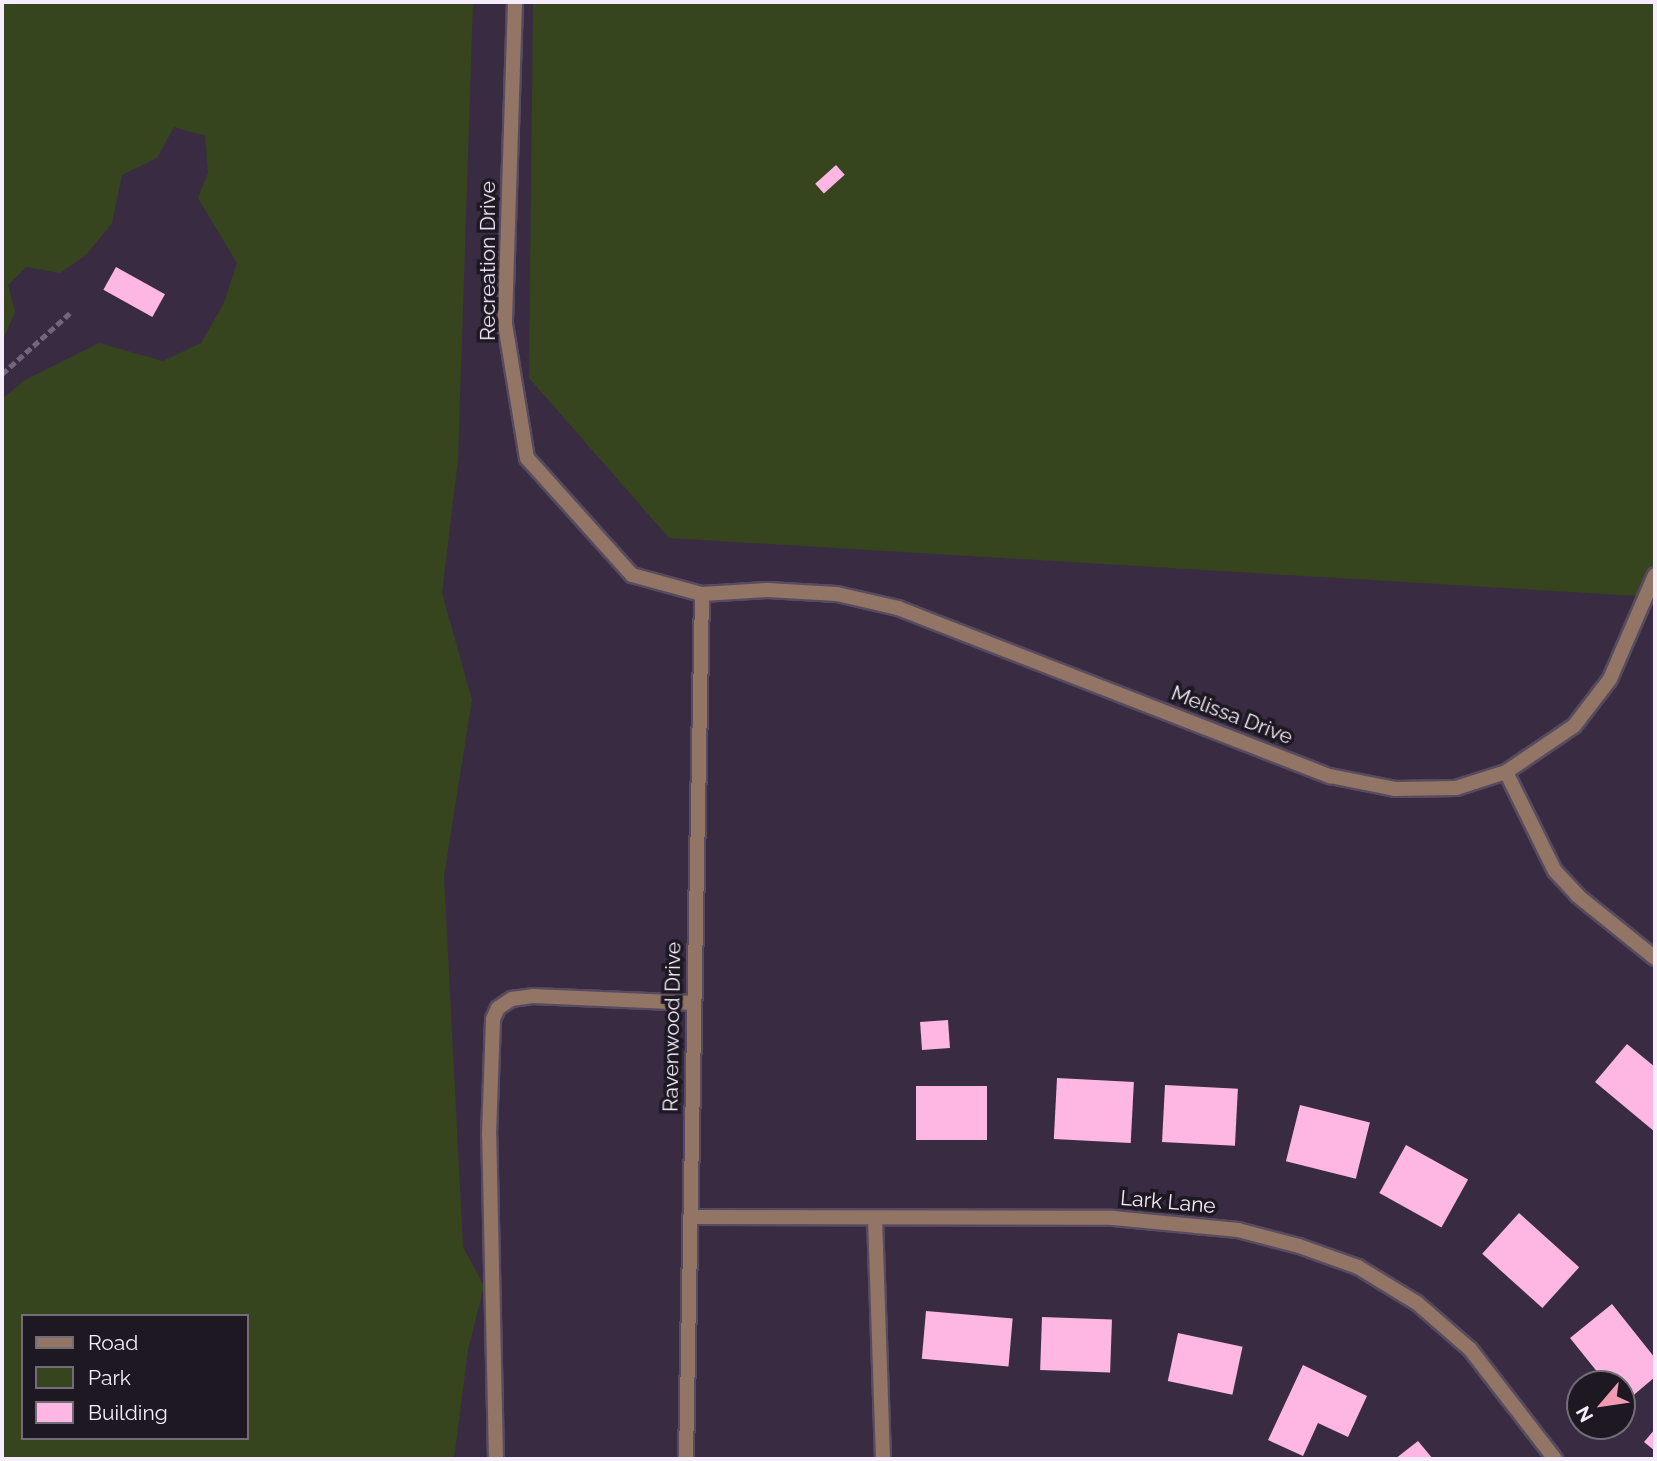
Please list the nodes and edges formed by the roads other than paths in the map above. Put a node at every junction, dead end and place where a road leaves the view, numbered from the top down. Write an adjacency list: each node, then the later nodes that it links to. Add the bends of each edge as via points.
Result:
1 (515, 2): 3 (street, Recreation Drive, via 505,324 527,458 632,575)
2 (1655, 575): 4 (street, Melissa Drive, via 1610,679 1574,726)
3 (702, 594): 4 (street, Melissa Drive, via 767,590 838,594 898,608 1330,776 1395,789 1432,789 1456,788); 6 (street, Ravenwood Drive)
4 (1506, 772): 5 (street, via 1555,871 1578,897)
5 (1655, 958)
6 (693, 1003): 7 (street, Ravenwood Drive); 9 (street, via 534,996 512,999 498,1008 493,1019 489,1135)
7 (690, 1217): 8 (street, Lark Lane); 10 (street, Ravenwood Drive)
8 (875, 1218): 11 (street); 12 (street, Lark Lane, via 1171,1221 1238,1230 1311,1250 1358,1267 1418,1303 1470,1349)
9 (496, 1459)
10 (686, 1459)
11 (883, 1459)
12 (1555, 1459)

